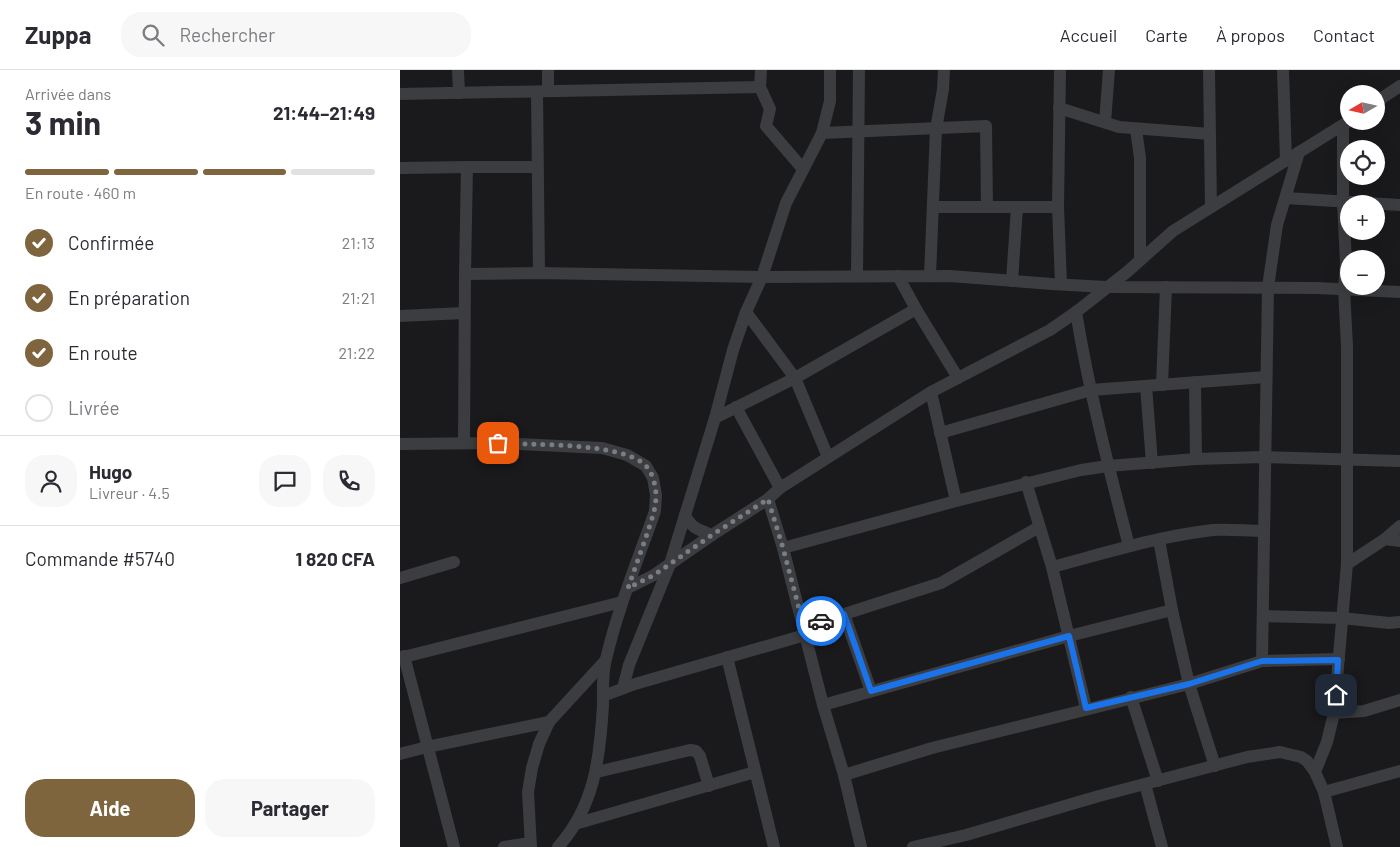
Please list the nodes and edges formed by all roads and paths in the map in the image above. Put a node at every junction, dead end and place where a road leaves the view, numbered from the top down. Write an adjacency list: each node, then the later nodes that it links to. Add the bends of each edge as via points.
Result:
1 (458, 70): 14 (street)
2 (548, 70): 13 (street)
3 (761, 70): 12 (street)
4 (830, 70): 24 (street, via 830,101)
5 (859, 70): 23 (street)
6 (944, 70): 20 (street)
7 (1060, 70): 17 (street)
8 (1109, 70): 18 (street)
9 (1209, 70): 25 (street)
10 (1283, 70): 27 (street)
11 (1400, 86): 16 (street)
12 (760, 87): 13 (street); 31 (street, via 770,109 766,126)
13 (542, 92): 14 (street); 29 (street)
14 (459, 93): 15 (street)
15 (400, 94)
16 (1385, 96)
17 (1059, 108): 18 (street); 40 (street)
18 (1105, 122): 21 (street)
19 (1340, 127): 26 (street)
20 (936, 129): 23 (street); 37 (street); 38 (street, via 986,126)
21 (1136, 129): 25 (street); 42 (street, via 1140,173)
22 (1346, 130): 32 (street)
23 (859, 132): 24 (street); 45 (street)
24 (822, 133): 31 (street)
25 (1210, 134): 41 (street)
26 (1300, 152): 27 (street); 33 (street)
27 (1286, 161): 41 (street)
28 (467, 167): 29 (street); 30 (street); 44 (street)
29 (537, 167): 43 (street)
30 (400, 168)
31 (803, 169): 48 (street, via 786,203)
32 (1343, 195)
33 (1286, 198): 34 (street); 53 (street, via 1277,225)
34 (1340, 201)
35 (1385, 204): 36 (street)
36 (1400, 205)
37 (933, 207): 38 (street); 47 (street)
38 (987, 207): 39 (street)
39 (1017, 207): 40 (street); 49 (street)
40 (1058, 207): 50 (street)
41 (1211, 208): 42 (street, via 1173,231)
42 (1140, 260): 51 (street)
43 (539, 273): 44 (street); 48 (street)
44 (464, 274): 61 (street)
45 (857, 276): 46 (street); 48 (street)
46 (898, 276): 47 (street); 58 (street)
47 (930, 276): 49 (street)
48 (762, 277): 59 (street)
49 (1012, 281): 50 (street)
50 (1061, 284): 51 (street)
51 (1106, 287): 52 (street); 60 (street)
52 (1166, 287): 53 (street); 67 (street)
53 (1268, 287): 54 (street); 63 (street)
54 (1340, 289)
55 (1385, 291): 56 (street)
56 (1400, 292)
57 (1344, 295): 79 (street)
58 (916, 308): 64 (street); 65 (street)
59 (746, 312): 64 (street); 72 (street, via 732,350)
60 (1076, 312): 65 (street, via 1050,330); 69 (street)
61 (464, 313): 62 (street); 74 (street)
62 (400, 316)
63 (1266, 377): 66 (street); 77 (street)
64 (795, 378): 71 (street); 76 (street)
65 (958, 378): 70 (street)
66 (1195, 382): 67 (street); 78 (street)
67 (1162, 385): 68 (street)
68 (1146, 386): 69 (street); 81 (street)
69 (1091, 390): 73 (street); 82 (street)
70 (931, 392): 73 (street); 76 (street)
71 (736, 406): 72 (street); 84 (street)
72 (715, 418): 87 (street)
73 (940, 433): 86 (street)
74 (464, 443): 75 (street); 102 (street, via 602,448 627,455 646,466 655,487 654,511)
75 (400, 444)
76 (828, 457): 84 (street)
77 (1264, 457): 78 (street); 79 (street); 90 (street)
78 (1196, 459): 81 (street)
79 (1347, 460): 80 (street); 99 (street)
80 (1400, 461)
81 (1152, 463): 82 (street)
82 (1108, 466): 83 (street); 95 (street)
83 (1026, 482): 86 (street); 89 (street)
84 (780, 488): 85 (street)
85 (768, 499): 91 (street); 96 (street)
86 (956, 501): 96 (street)
87 (685, 514): 91 (street, via 694,528); 98 (street)
88 (1400, 526): 92 (street)
89 (1039, 527): 100 (street); 105 (street, via 941,583)
90 (1264, 531): 93 (street, via 1216,530); 106 (street)
91 (712, 535): 98 (street)
92 (1385, 539): 94 (street); 99 (street)
93 (1159, 540): 95 (street); 104 (street)
94 (1400, 540)
95 (1129, 546): 100 (street)
96 (783, 548): 109 (street)
97 (454, 562): 101 (street)
98 (670, 564): 102 (street); 117 (street, via 629,665)
99 (1347, 564): 107 (street)
100 (1052, 567): 110 (street)
101 (400, 578)
102 (628, 588): 103 (street)
103 (622, 602): 112 (street); 114 (street)
104 (1172, 610): 110 (street); 116 (street)
105 (844, 614): 109 (street); 118 (street)
106 (1262, 616): 107 (street); 115 (street)
107 (1342, 618): 108 (street); 113 (street)
108 (1400, 622)
109 (804, 631): 111 (street); 122 (street)
110 (1069, 636): 118 (street); 123 (street)
111 (727, 656): 117 (street); 130 (street)
112 (402, 657): 126 (street)
113 (1338, 660): 115 (street); 124 (street)
114 (605, 661): 119 (street); 125 (street)
115 (1262, 661): 116 (street)
116 (1189, 684): 120 (street); 128 (street)
117 (623, 688): 119 (street)
118 (871, 691): 122 (street)
119 (603, 696): 129 (street)
120 (1132, 697): 123 (street); 134 (street)
121 (1400, 700): 124 (street, via 1364,710)
122 (823, 705): 133 (street)
123 (1086, 708): 133 (street, via 932,748)
124 (1334, 713): 131 (street)
125 (549, 722): 126 (street); 140 (street, via 537,752 528,792)
126 (427, 747): 127 (street); 141 (street)
127 (400, 754)
128 (1215, 766): 131 (street, via 1280,752 1301,756); 134 (street)
129 (596, 772): 136 (street, via 690,750 700,756); 138 (street)
130 (755, 772): 136 (street); 144 (street)
131 (1315, 772): 137 (street)
132 (1400, 772): 137 (street)
133 (844, 775): 145 (street)
134 (1158, 781): 135 (street)
135 (1145, 784): 139 (street); 147 (street)
136 (709, 786): 138 (street)
137 (1324, 792): 148 (street)
138 (575, 824): 143 (street)
139 (968, 841): 146 (street)
140 (530, 845): 142 (street)
141 (454, 847)
142 (504, 847)
143 (558, 847)
144 (774, 847)
145 (861, 847)
146 (913, 847)
147 (1162, 847)
148 (1337, 847)

